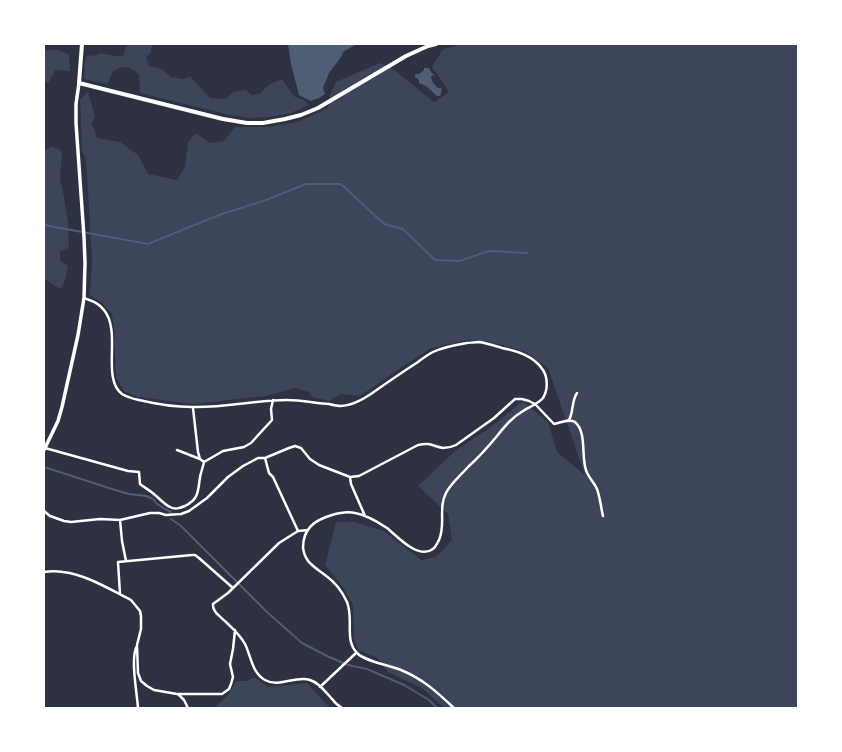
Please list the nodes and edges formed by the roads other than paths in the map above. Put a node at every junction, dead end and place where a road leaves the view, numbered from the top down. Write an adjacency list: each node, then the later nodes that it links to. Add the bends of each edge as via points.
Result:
1 (82, 44): 3 (main road)
2 (436, 44): 3 (main road, via 406,56 318,108 301,115 264,123 224,119)
3 (79, 84): 4 (main road, via 76,123 85,264)
4 (84, 298): 8 (street, via 96,302 105,310 108,317 112,339 114,384 123,394 135,400); 10 (main road, via 62,407)
5 (577, 393): 9 (street)
6 (273, 400): 7 (street, via 341,406 358,402 432,352 454,345 478,342 514,350 537,362 546,376 547,383 544,396); 8 (street); 14 (street, via 272,420 251,442)
7 (535, 404): 9 (street, via 554,424); 15 (street, via 522,399 516,400 450,448 424,443 359,476); 19 (street, via 509,422 482,454 453,482 443,501 442,534 432,550 421,552 412,548)
8 (193, 408): 13 (street)
9 (569, 420): 20 (street, via 574,421 579,427 586,470 597,489)
10 (44, 449): 16 (street, via 139,472 140,484 170,508)
11 (177, 450): 13 (street)
12 (265, 458): 15 (street, via 295,446 301,448 319,466); 18 (street, via 258,458 242,466 207,498 189,511); 23 (street, via 269,473)
13 (200, 459): 14 (street)
14 (204, 462): 16 (street, via 196,498 191,503)
15 (350, 478): 19 (street)
16 (175, 509): 18 (street)
17 (44, 511): 21 (street, via 64,521)
18 (175, 515): 21 (street, via 150,513)
19 (366, 516): 22 (street, via 346,512 333,515 319,520)
20 (603, 516)
21 (120, 520): 24 (street)
22 (308, 530): 23 (street); 30 (street, via 304,539 304,555 308,562 328,577 344,596 350,614 350,640)
23 (298, 531): 26 (street, via 279,543)
24 (126, 561): 26 (street, via 195,555); 27 (street, via 118,562)
25 (44, 572): 27 (street, via 61,571 74,574)
26 (233, 588): 28 (street, via 212,607)
27 (120, 594): 29 (street, via 131,600 140,610 141,629)
28 (234, 630): 31 (street, via 246,645 256,672 264,680 276,683 305,679 312,680); 32 (street, via 230,664 233,677 229,689 222,694)
29 (137, 645): 32 (street, via 138,673 141,680 154,690); 33 (street, via 133,659)
30 (356, 653): 31 (street); 36 (street, via 362,658 399,669 425,682)
31 (320, 687): 35 (street)
32 (177, 694): 34 (street)
33 (138, 708)
34 (188, 708)
35 (342, 708)
36 (454, 708)

